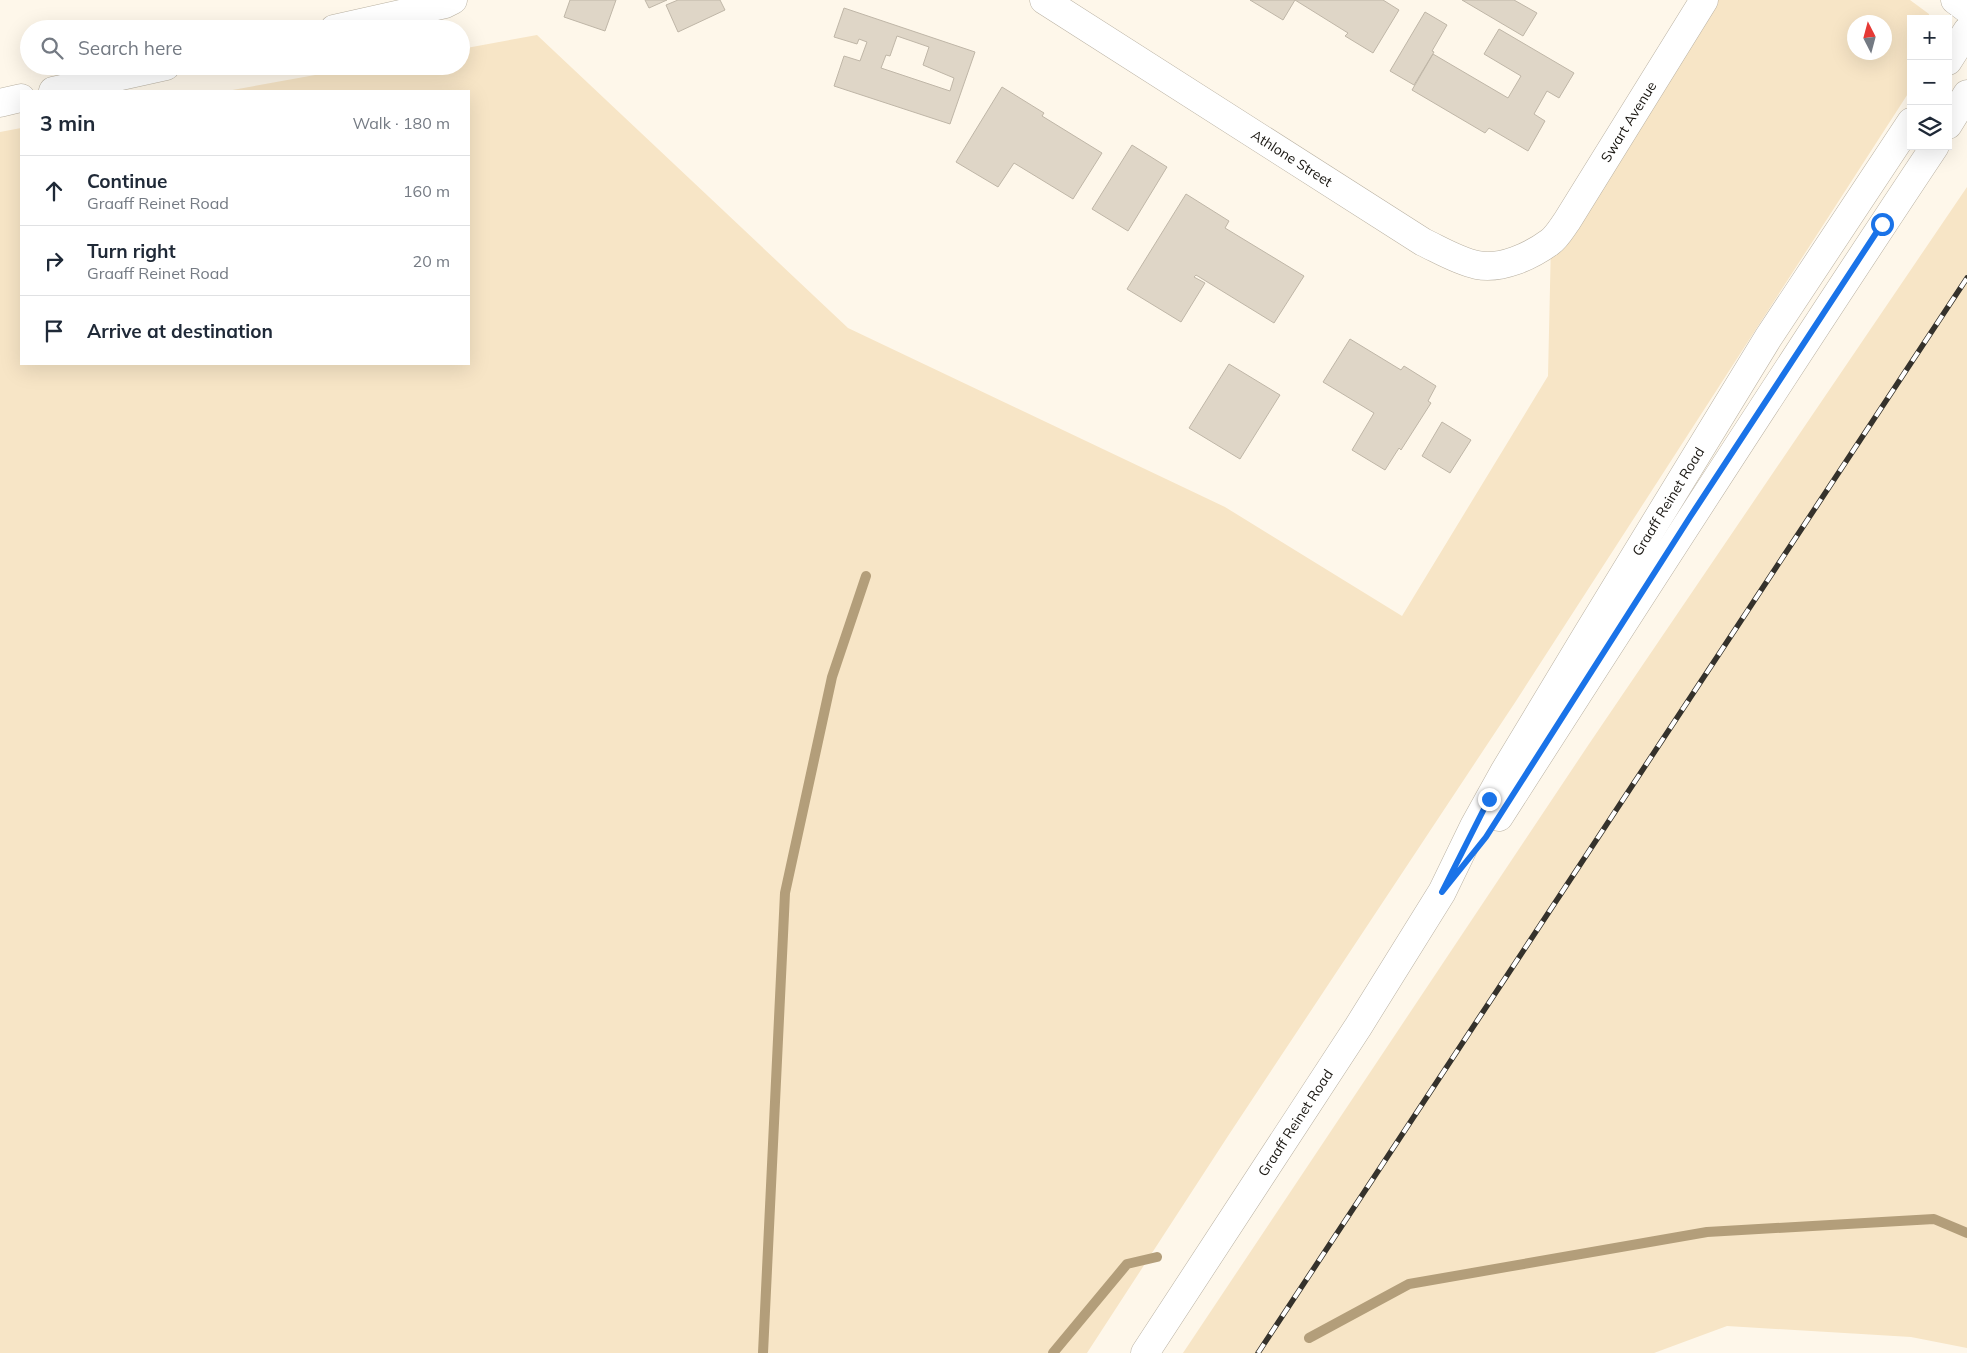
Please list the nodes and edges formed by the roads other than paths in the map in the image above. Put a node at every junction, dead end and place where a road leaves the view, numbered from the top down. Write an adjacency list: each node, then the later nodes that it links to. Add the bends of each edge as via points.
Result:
1 (453, 0): 6 (main road)
2 (1044, 0): 19 (main road, Athlone Street, via 1423,242 1456,258 1477,265 1498,265 1523,258)
3 (1704, 0): 19 (main road, Swart Avenue, via 1567,222)
4 (1955, 0): 5 (main road)
5 (1967, 9)
6 (374, 20)
7 (1967, 31): 8 (main road)
8 (1949, 60)
9 (125, 75): 10 (main road)
10 (58, 90)
11 (1967, 94): 15 (main road, Graaff Reinet Road)
12 (20, 98): 13 (main road)
13 (0, 103)
14 (1967, 118): 17 (main road)
15 (1952, 120)
16 (1907, 128): 20 (main road, Graaff Reinet Road, via 1768,338 1586,636 1474,826)
17 (1952, 130)
18 (1933, 150): 20 (main road, Graaff Reinet Road, via 1690,517 1486,837)
19 (1551, 242)
20 (1442, 892): 21 (main road, Graaff Reinet Road)
21 (1145, 1353)

